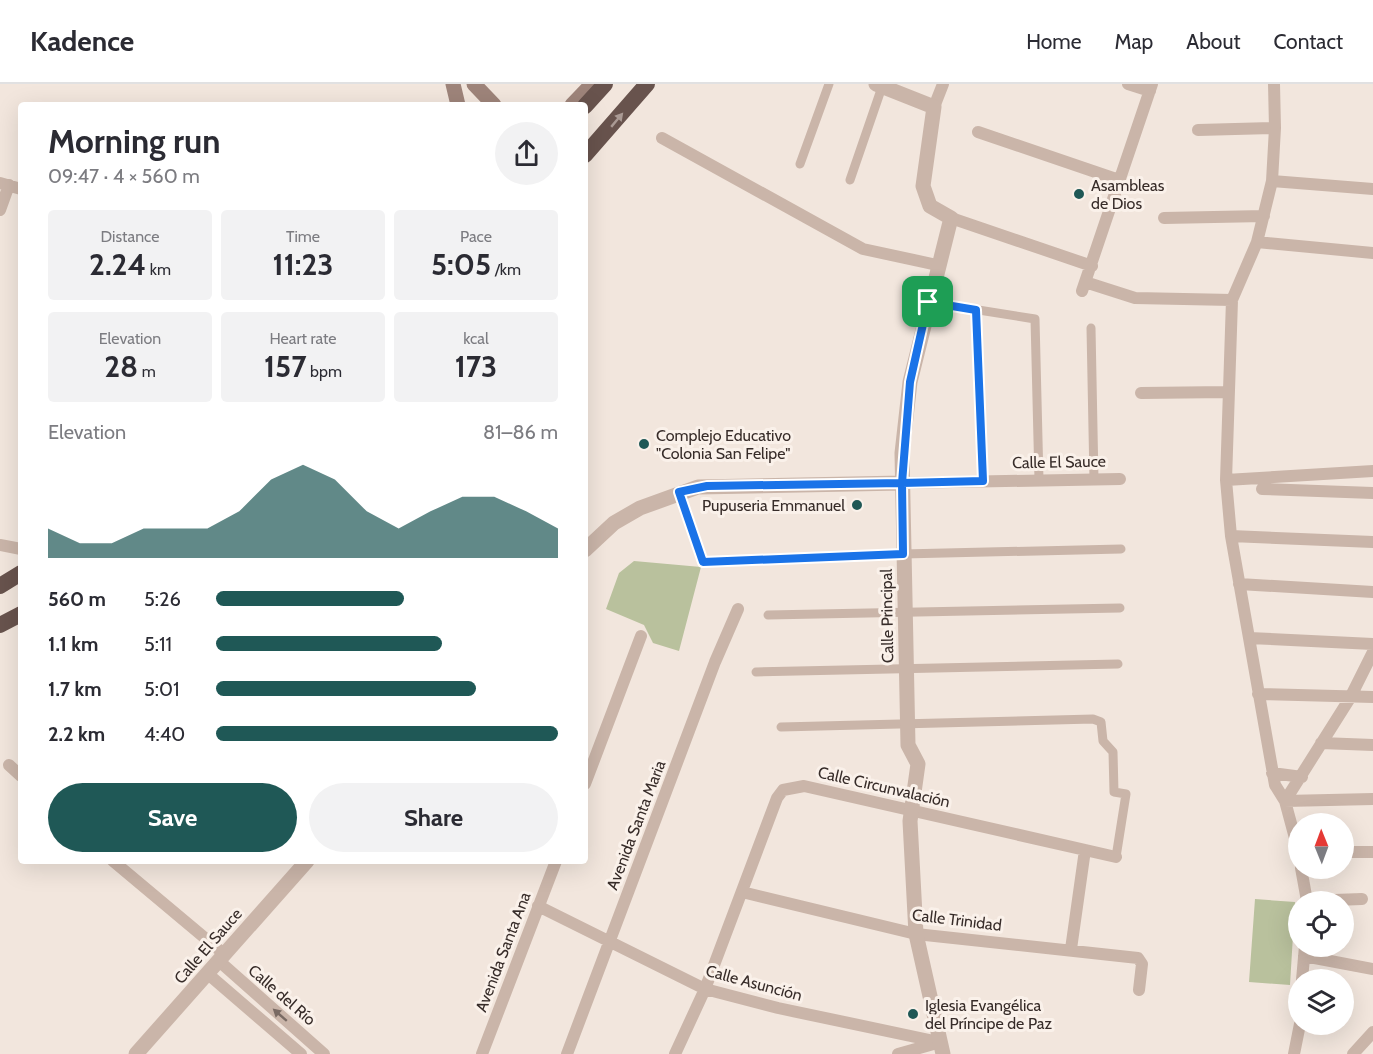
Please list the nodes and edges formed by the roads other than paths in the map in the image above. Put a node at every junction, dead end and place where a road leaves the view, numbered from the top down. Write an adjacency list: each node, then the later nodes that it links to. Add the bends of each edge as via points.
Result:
1 (453, 84): 12 (main road)
2 (474, 84): 13 (main road)
3 (592, 84): 14 (main road)
4 (605, 84): 15 (highway)
5 (647, 84): 21 (highway, one-way to 5)
6 (829, 84): 22 (street)
7 (943, 84): 16 (street)
8 (1128, 84): 11 (street)
9 (1274, 84): 17 (street)
10 (880, 85): 16 (street); 23 (street)
11 (1151, 87): 24 (street)
12 (457, 102)
13 (491, 102)
14 (575, 102)
15 (588, 103)
16 (934, 107): 30 (street, via 923,186 930,206)
17 (1275, 128): 18 (street); 25 (street)
18 (1198, 130)
19 (978, 132): 24 (street)
20 (662, 138): 34 (street, via 863,249)
21 (588, 153)
22 (800, 164)
23 (850, 180)
24 (1119, 180): 35 (street)
25 (1272, 181): 27 (street); 29 (street)
26 (10, 186): 28 (street)
27 (1373, 189)
28 (0, 210)
29 (1264, 216): 31 (street); 32 (street)
30 (951, 218): 34 (street, Calle Principal); 35 (street)
31 (1164, 218)
32 (1257, 242): 33 (street); 36 (street)
33 (1373, 253)
34 (937, 266): 37 (street, Calle Principal)
35 (1092, 266): 36 (street, via 1084,287 1135,298)
36 (1232, 300): 40 (street)
37 (928, 302): 38 (street); 48 (street, Calle Principal, via 910,382)
38 (976, 310): 44 (street, via 1035,319); 47 (street)
39 (1091, 328): 45 (street)
40 (1228, 392): 41 (street); 46 (street)
41 (1141, 393)
42 (1373, 471): 46 (street)
43 (1120, 479): 45 (street, Calle El Sauce)
44 (1039, 480): 45 (street, Calle El Sauce); 47 (street, Calle El Sauce)
45 (1094, 480)
46 (1226, 480): 52 (street)
47 (983, 481): 48 (street, Calle El Sauce)
48 (902, 483): 50 (street, Calle El Sauce, via 707,486); 58 (street, Calle Principal)
49 (1262, 489): 51 (street)
50 (679, 492): 55 (street, Calle El Sauce, via 614,523); 58 (street, via 703,562)
51 (1373, 493)
52 (1230, 536): 53 (street); 60 (street)
53 (1373, 542)
54 (0, 545): 56 (street)
55 (588, 547)
56 (18, 548)
57 (1121, 549): 58 (street)
58 (903, 554): 65 (street, Calle Principal)
59 (18, 575): 61 (highway)
60 (1239, 584): 62 (street); 70 (street)
61 (0, 586)
62 (1373, 592)
63 (1120, 608): 65 (street)
64 (738, 609): 104 (street, Avenida Santa Maria)
65 (904, 612): 66 (street); 74 (street, Calle Principal)
66 (768, 615)
67 (18, 616): 68 (highway)
68 (0, 625)
69 (641, 636): 86 (street)
70 (1249, 638): 71 (street); 76 (street)
71 (1373, 644)
72 (1373, 652): 78 (street)
73 (1118, 664): 74 (street)
74 (906, 668): 75 (street); 79 (street, Calle Principal)
75 (756, 672)
76 (1258, 694): 78 (street); 85 (street)
77 (1373, 697): 78 (street)
78 (1350, 698): 81 (street)
79 (908, 724): 80 (street); 90 (street, Calle Principal, via 908,748 918,764); 95 (street, via 1093,719 1101,722 1103,741 1113,752 1114,792 1126,794)
80 (781, 727)
81 (1321, 743): 82 (street); 87 (street)
82 (1373, 745)
83 (9, 765): 84 (street)
84 (18, 773)
85 (1272, 773): 87 (street); 89 (street)
86 (588, 775)
87 (1302, 777): 89 (street)
88 (1373, 799): 89 (street)
89 (1285, 801): 91 (street)
90 (911, 809): 92 (street, Calle Circunvalación); 100 (street, Calle Circunvalación, via 804,786 783,790); 103 (street, Calle Principal)
91 (1288, 813)
92 (1085, 850): 95 (street, Calle Circunvalación); 105 (street)
93 (1354, 852): 94 (street)
94 (1373, 852)
95 (1116, 857)
96 (115, 864): 107 (street, Calle del Río)
97 (304, 864): 107 (street, Calle El Sauce)
98 (555, 864): 102 (street, Avenida Santa Ana)
99 (1303, 879): 101 (street, via 1307,902)
100 (742, 892): 103 (street, Calle Trinidad); 110 (street, Calle Circunvalación)
101 (1362, 900)
102 (538, 906): 104 (street, Calle Asunción); 118 (street, Avenida Santa Ana)
103 (916, 934): 105 (street, Calle Trinidad); 114 (street, Calle Principal)
104 (610, 942): 110 (street, Calle Asunción); 119 (street, Avenida Santa Maria)
105 (1071, 949): 111 (street, Calle Trinidad, via 1138,958 1142,964)
106 (1327, 957): 108 (street)
107 (221, 958): 109 (street, Calle El Sauce); 117 (street, Calle del Río, one-way to 107)
108 (1373, 969)
109 (208, 974): 115 (street, Calle El Sauce); 116 (street, Calle del Río)
110 (705, 989): 114 (street, Calle Asunción); 120 (street, Calle Circunvalación)
111 (1139, 990)
112 (1373, 1032): 123 (street)
113 (1298, 1035): 122 (street)
114 (941, 1048): 121 (street)
115 (136, 1054)
116 (301, 1054)
117 (324, 1054)
118 (482, 1054)
119 (567, 1054)
120 (675, 1054)
121 (898, 1054)
122 (1294, 1054)
123 (1353, 1054)

